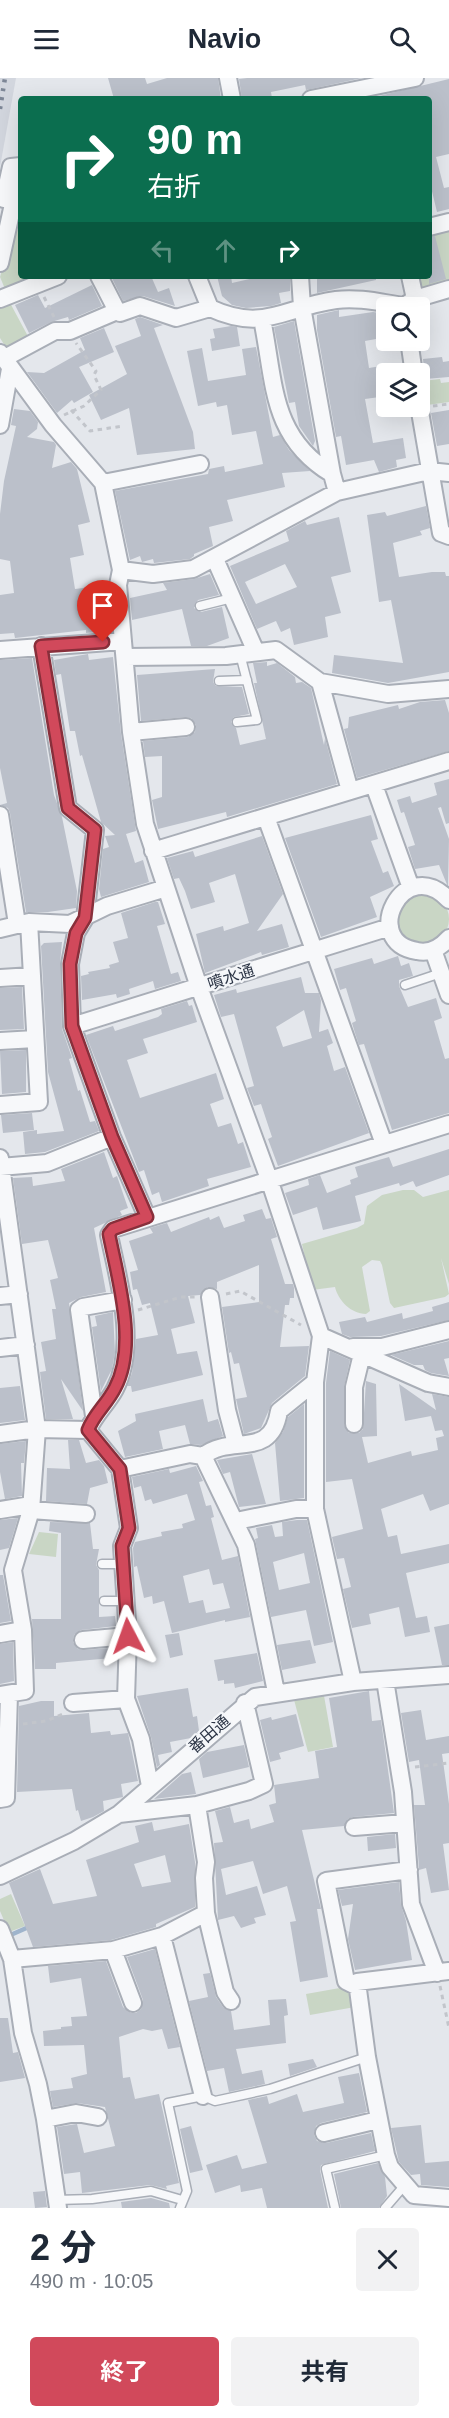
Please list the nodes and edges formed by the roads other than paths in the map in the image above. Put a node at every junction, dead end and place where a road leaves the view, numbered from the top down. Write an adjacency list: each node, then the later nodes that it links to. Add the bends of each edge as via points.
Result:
1 (228, 78): 3 (street)
2 (404, 79): 4 (street)
3 (231, 96)
4 (325, 96)
5 (18, 171): 6 (street)
6 (11, 221): 9 (street)
7 (449, 222): 8 (street)
8 (432, 226)
9 (0, 263)
10 (51, 279): 18 (street)
11 (101, 279): 22 (street)
12 (198, 279): 21 (street)
13 (300, 279): 20 (street)
14 (410, 279): 16 (street)
15 (449, 289): 17 (street)
16 (408, 297)
17 (427, 297)
18 (0, 299)
19 (376, 301): 20 (street, via 353,298)
20 (302, 307): 23 (street); 30 (street)
21 (210, 308): 22 (street, via 176,318 140,306); 23 (street, via 232,318)
22 (117, 311): 24 (street, via 66,332 55,331)
23 (262, 318): 30 (street, via 276,403 284,424 308,459)
24 (4, 360): 26 (street); 31 (street)
25 (421, 417): 28 (street)
26 (0, 425)
27 (200, 464): 31 (street)
28 (429, 471): 29 (street); 32 (street); 33 (street, via 441,533)
29 (449, 473)
30 (332, 474): 32 (street)
31 (103, 483): 35 (street)
32 (338, 492): 34 (street)
33 (449, 536)
34 (215, 559): 35 (street, via 172,573); 36 (street)
35 (121, 570): 39 (street, via 118,585)
36 (232, 598): 37 (lane); 41 (street)
37 (200, 606)
38 (41, 646): 39 (street); 40 (street); 59 (street, via 68,808 95,830)
39 (124, 649): 41 (street); 48 (street)
40 (0, 651)
41 (248, 653): 42 (lane); 44 (street, via 276,650)
42 (247, 680): 43 (lane); 46 (lane, via 257,720)
43 (219, 681)
44 (320, 682): 45 (street, via 388,694); 51 (street)
45 (449, 689)
46 (237, 722)
47 (186, 727): 48 (street)
48 (131, 732): 54 (street)
49 (449, 761): 50 (street)
50 (375, 785): 51 (street); 57 (street)
51 (350, 791): 53 (street)
52 (0, 815): 55 (street)
53 (266, 817): 54 (street); 64 (street)
54 (153, 851): 56 (street)
55 (4, 863): 60 (street)
56 (166, 888): 59 (street, via 108,906); 70 (street)
57 (411, 888): 58 (street, via 436,890); 61 (street, via 391,908)
58 (449, 900)
59 (85, 918): 60 (street, via 70,924); 72 (street, via 76,933 70,964)
60 (23, 923): 62 (street); 67 (street)
61 (390, 927): 64 (street, 噴水通); 65 (street, via 394,937 411,951)
62 (0, 929)
63 (449, 938): 65 (street)
64 (314, 950): 70 (street, 噴水通); 78 (street)
65 (433, 950): 66 (street)
66 (441, 973): 69 (lane); 71 (street)
67 (32, 976): 68 (street); 73 (street)
68 (0, 978)
69 (405, 985)
70 (199, 987): 72 (street, 噴水通); 80 (street)
71 (449, 995)
72 (72, 1026): 77 (street)
73 (35, 1039): 74 (street); 75 (street, via 39,1102)
74 (0, 1041)
75 (0, 1105)
76 (449, 1124): 78 (street)
77 (112, 1137): 79 (street, via 47,1163); 81 (street)
78 (384, 1144): 80 (street)
79 (0, 1164): 82 (street)
80 (270, 1179): 81 (street); 89 (street)
81 (147, 1217): 86 (street, via 109,1234)
82 (5, 1232): 83 (street)
83 (19, 1294): 84 (street); 90 (street)
84 (0, 1296)
85 (210, 1297): 101 (street, via 226,1410)
86 (123, 1300): 87 (street); 97 (street, via 79,1310)
87 (125, 1329): 94 (street); 97 (street, via 122,1368 116,1387)
88 (449, 1330): 91 (street, via 382,1347)
89 (321, 1336): 91 (street); 95 (street)
90 (26, 1345): 92 (street); 99 (street)
91 (343, 1347): 93 (street)
92 (0, 1348)
93 (362, 1354): 96 (street, via 428,1383); 98 (street, via 354,1387)
94 (132, 1359)
95 (315, 1382): 101 (street, via 279,1411 270,1436 260,1442); 105 (street)
96 (449, 1387)
97 (91, 1423): 99 (street); 103 (street)
98 (354, 1424)
99 (37, 1429): 100 (street); 104 (street)
100 (0, 1434)
101 (236, 1444): 102 (street)
102 (203, 1456): 103 (street, via 190,1454); 108 (street)
103 (120, 1469): 110 (street, via 129,1528 122,1546)
104 (31, 1507): 106 (street); 107 (street); 111 (street)
105 (315, 1509): 108 (street); 120 (street)
106 (0, 1510)
107 (86, 1514)
108 (236, 1521): 121 (street, via 256,1584)
109 (102, 1564): 110 (lane)
110 (123, 1564): 113 (street)
111 (7, 1571): 114 (street)
112 (105, 1601): 113 (lane)
113 (126, 1601): 116 (street)
114 (23, 1630): 115 (street); 122 (street, via 25,1691)
115 (0, 1634)
116 (128, 1636): 117 (street); 123 (street)
117 (83, 1640)
118 (449, 1675): 119 (street, 番田通)
119 (386, 1680): 120 (street, 番田通); 130 (street)
120 (353, 1682): 121 (street, 番田通)
121 (276, 1692): 125 (street, 番田通)
122 (5, 1695): 127 (street, via 9,1725 6,1798)
123 (126, 1699): 124 (street); 126 (street, via 141,1739)
124 (73, 1702)
125 (245, 1703): 126 (street, 番田通); 128 (street, via 264,1784)
126 (150, 1786): 129 (street, 番田通)
127 (0, 1799)
128 (197, 1805): 129 (street); 134 (street, via 206,1863)
129 (120, 1814): 133 (street, 番田通)
130 (405, 1823): 131 (street); 132 (street)
131 (354, 1827)
132 (409, 1870): 139 (street, via 411,1904); 140 (street, via 326,1881 346,1980)
133 (0, 1876)
134 (206, 1913): 136 (street); 141 (street, via 225,1992)
135 (0, 1929): 138 (street)
136 (162, 1936): 137 (street); 144 (street)
137 (113, 1950): 138 (street); 142 (street)
138 (12, 1959): 146 (street, via 23,2033)
139 (443, 1972): 140 (street, via 364,1980 357,1982)
140 (358, 1987): 143 (street)
141 (231, 2001)
142 (133, 2003)
143 (367, 2057): 144 (lane, via 270,2089 215,2100); 147 (street)
144 (203, 2096): 153 (lane, via 168,2103 187,2191)
145 (99, 2117): 146 (street, via 76,2113)
146 (45, 2119): 152 (street)
147 (378, 2120): 148 (street); 149 (street)
148 (324, 2133)
149 (386, 2155): 150 (street); 154 (lane, via 326,2169)
150 (404, 2186): 151 (street, via 414,2195); 155 (lane)
151 (449, 2198)
152 (57, 2204): 153 (lane, via 151,2191)
153 (181, 2204)
154 (335, 2208)
155 (385, 2208)

